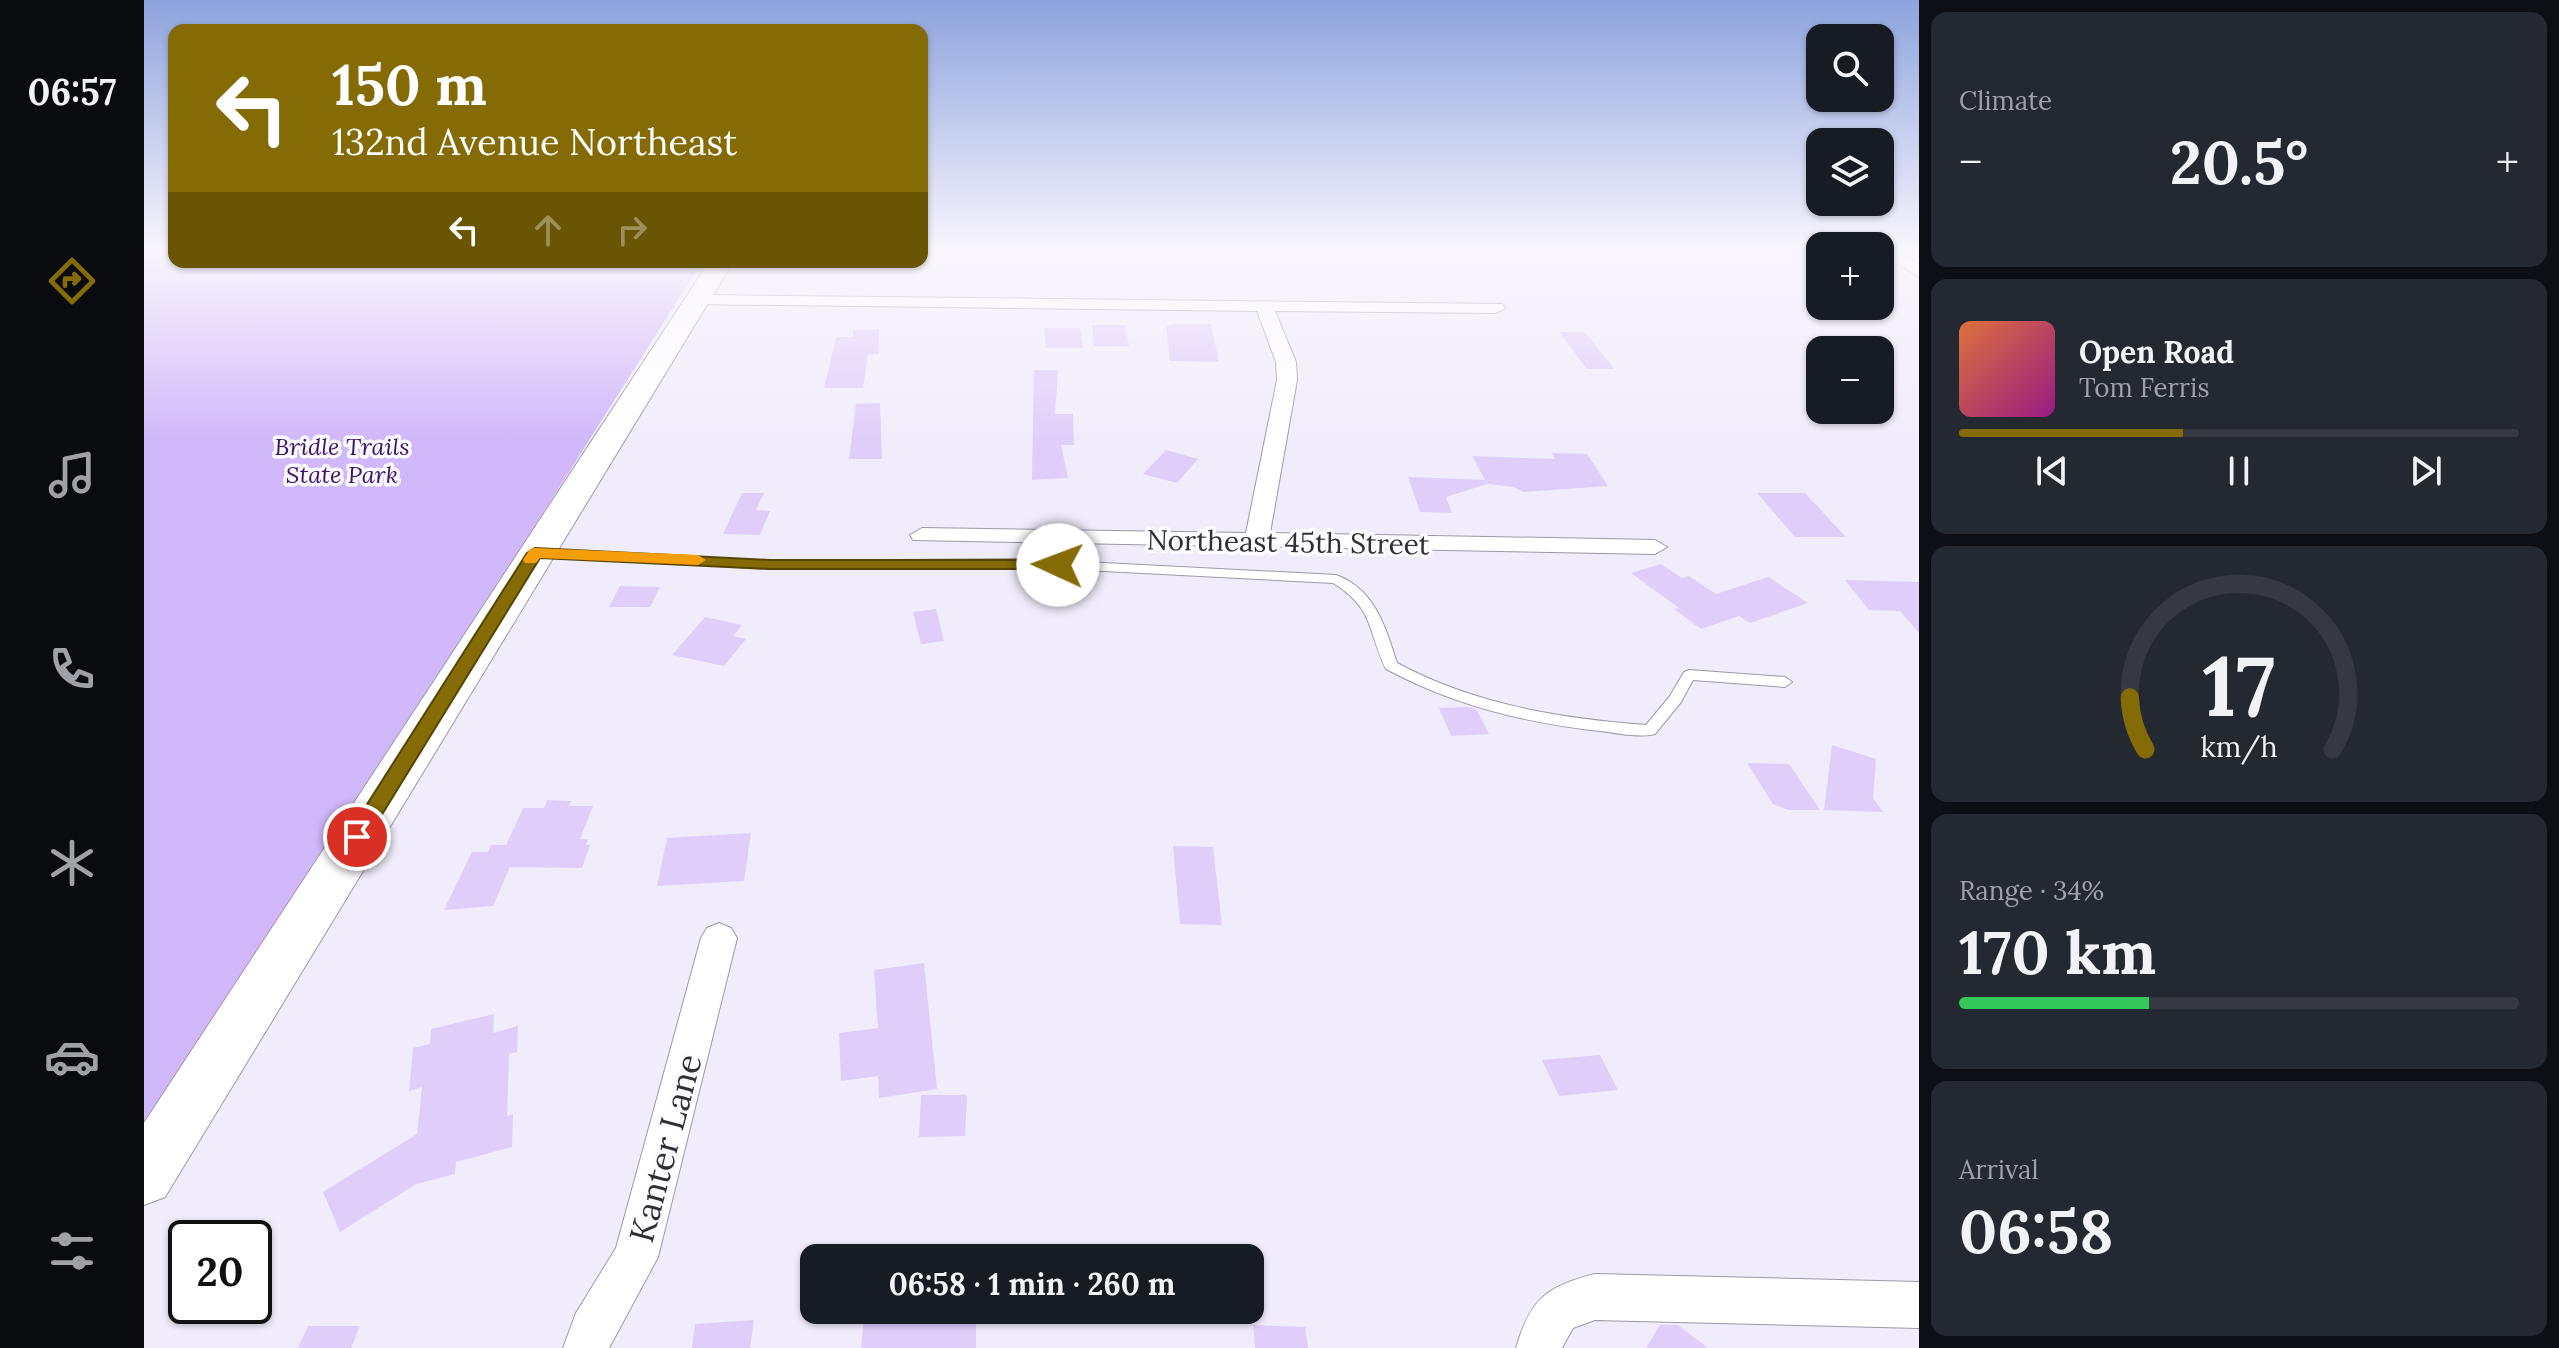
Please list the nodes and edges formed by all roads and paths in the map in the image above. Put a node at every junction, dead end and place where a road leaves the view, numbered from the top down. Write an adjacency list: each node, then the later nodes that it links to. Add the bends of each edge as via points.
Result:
1 (688, 315): 6 (street)
2 (1268, 315): 4 (street, via 1286,362 1287,380)
3 (922, 535): 4 (street, Northeast 45th Street)
4 (1256, 542): 5 (street, Northeast 45th Street)
5 (1655, 547)
6 (535, 553): 7 (lane, via 770,565 1027,563 1336,579 1360,593 1377,621 1391,666 1426,687 1594,726 1650,730 1689,675); 9 (street)
7 (1785, 682)
8 (719, 938): 11 (street, Kanter Lane, via 636,1257)
9 (144, 1176)
10 (1919, 1305): 12 (street, via 1595,1297 1568,1303 1544,1325)
11 (586, 1348)
12 (1539, 1348)

